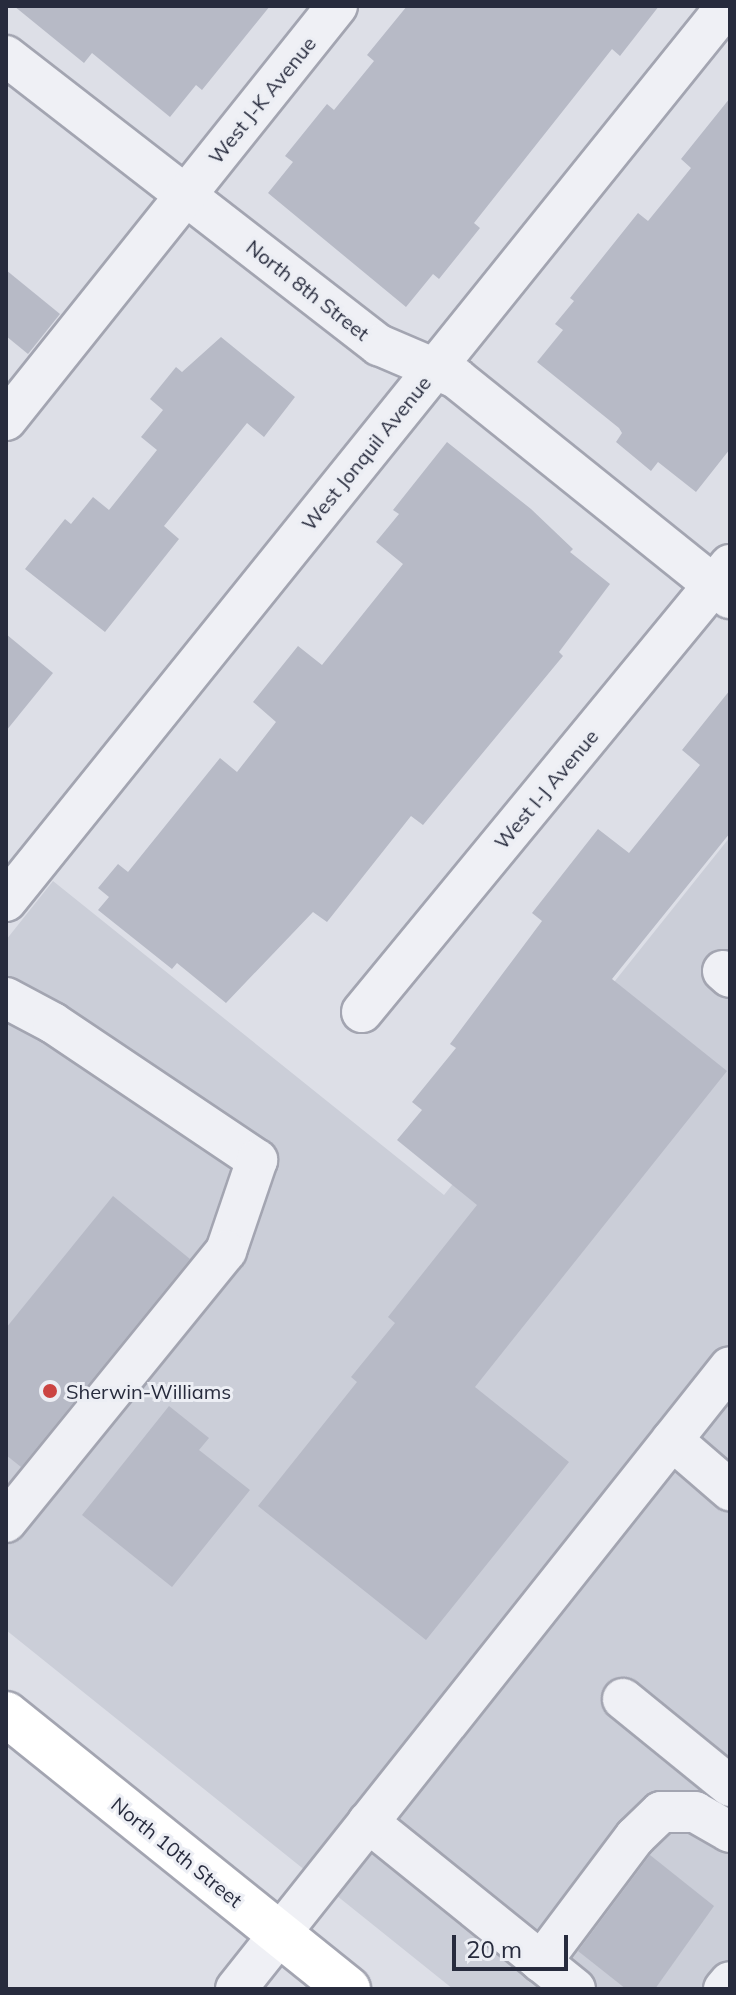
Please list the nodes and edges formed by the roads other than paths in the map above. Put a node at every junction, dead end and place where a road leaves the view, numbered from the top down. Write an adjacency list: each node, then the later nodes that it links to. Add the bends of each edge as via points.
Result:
1 (337, 6): 4 (street, West J-K Avenue)
2 (727, 6): 5 (street, West Jonquil Avenue)
3 (6, 56): 4 (street, North 8th Street)
4 (186, 195): 5 (street, North 8th Street, via 379,345); 6 (street, West J-K Avenue)
5 (435, 366): 7 (street, North 8th Street); 8 (street, West Jonquil Avenue)
6 (6, 420)
7 (725, 583): 10 (street, West I-J Avenue)
8 (7, 898)
9 (6, 998): 14 (street, via 53,1023 257,1160 226,1251)
10 (362, 1012)
11 (730, 1367): 12 (street)
12 (672, 1440): 13 (street); 18 (street)
13 (730, 1490)
14 (6, 1522)
15 (623, 1699): 17 (street)
16 (6, 1714): 20 (main road, North 10th Street)
17 (730, 1786)
18 (368, 1822): 20 (street); 21 (street)
19 (730, 1832): 21 (street, via 695,1812 661,1812 635,1837)
20 (279, 1934): 23 (street); 24 (main road, North 10th Street)
21 (541, 1962): 25 (street)
22 (730, 1982): 26 (street)
23 (236, 1989)
24 (348, 1989)
25 (575, 1989)
26 (724, 1989)

